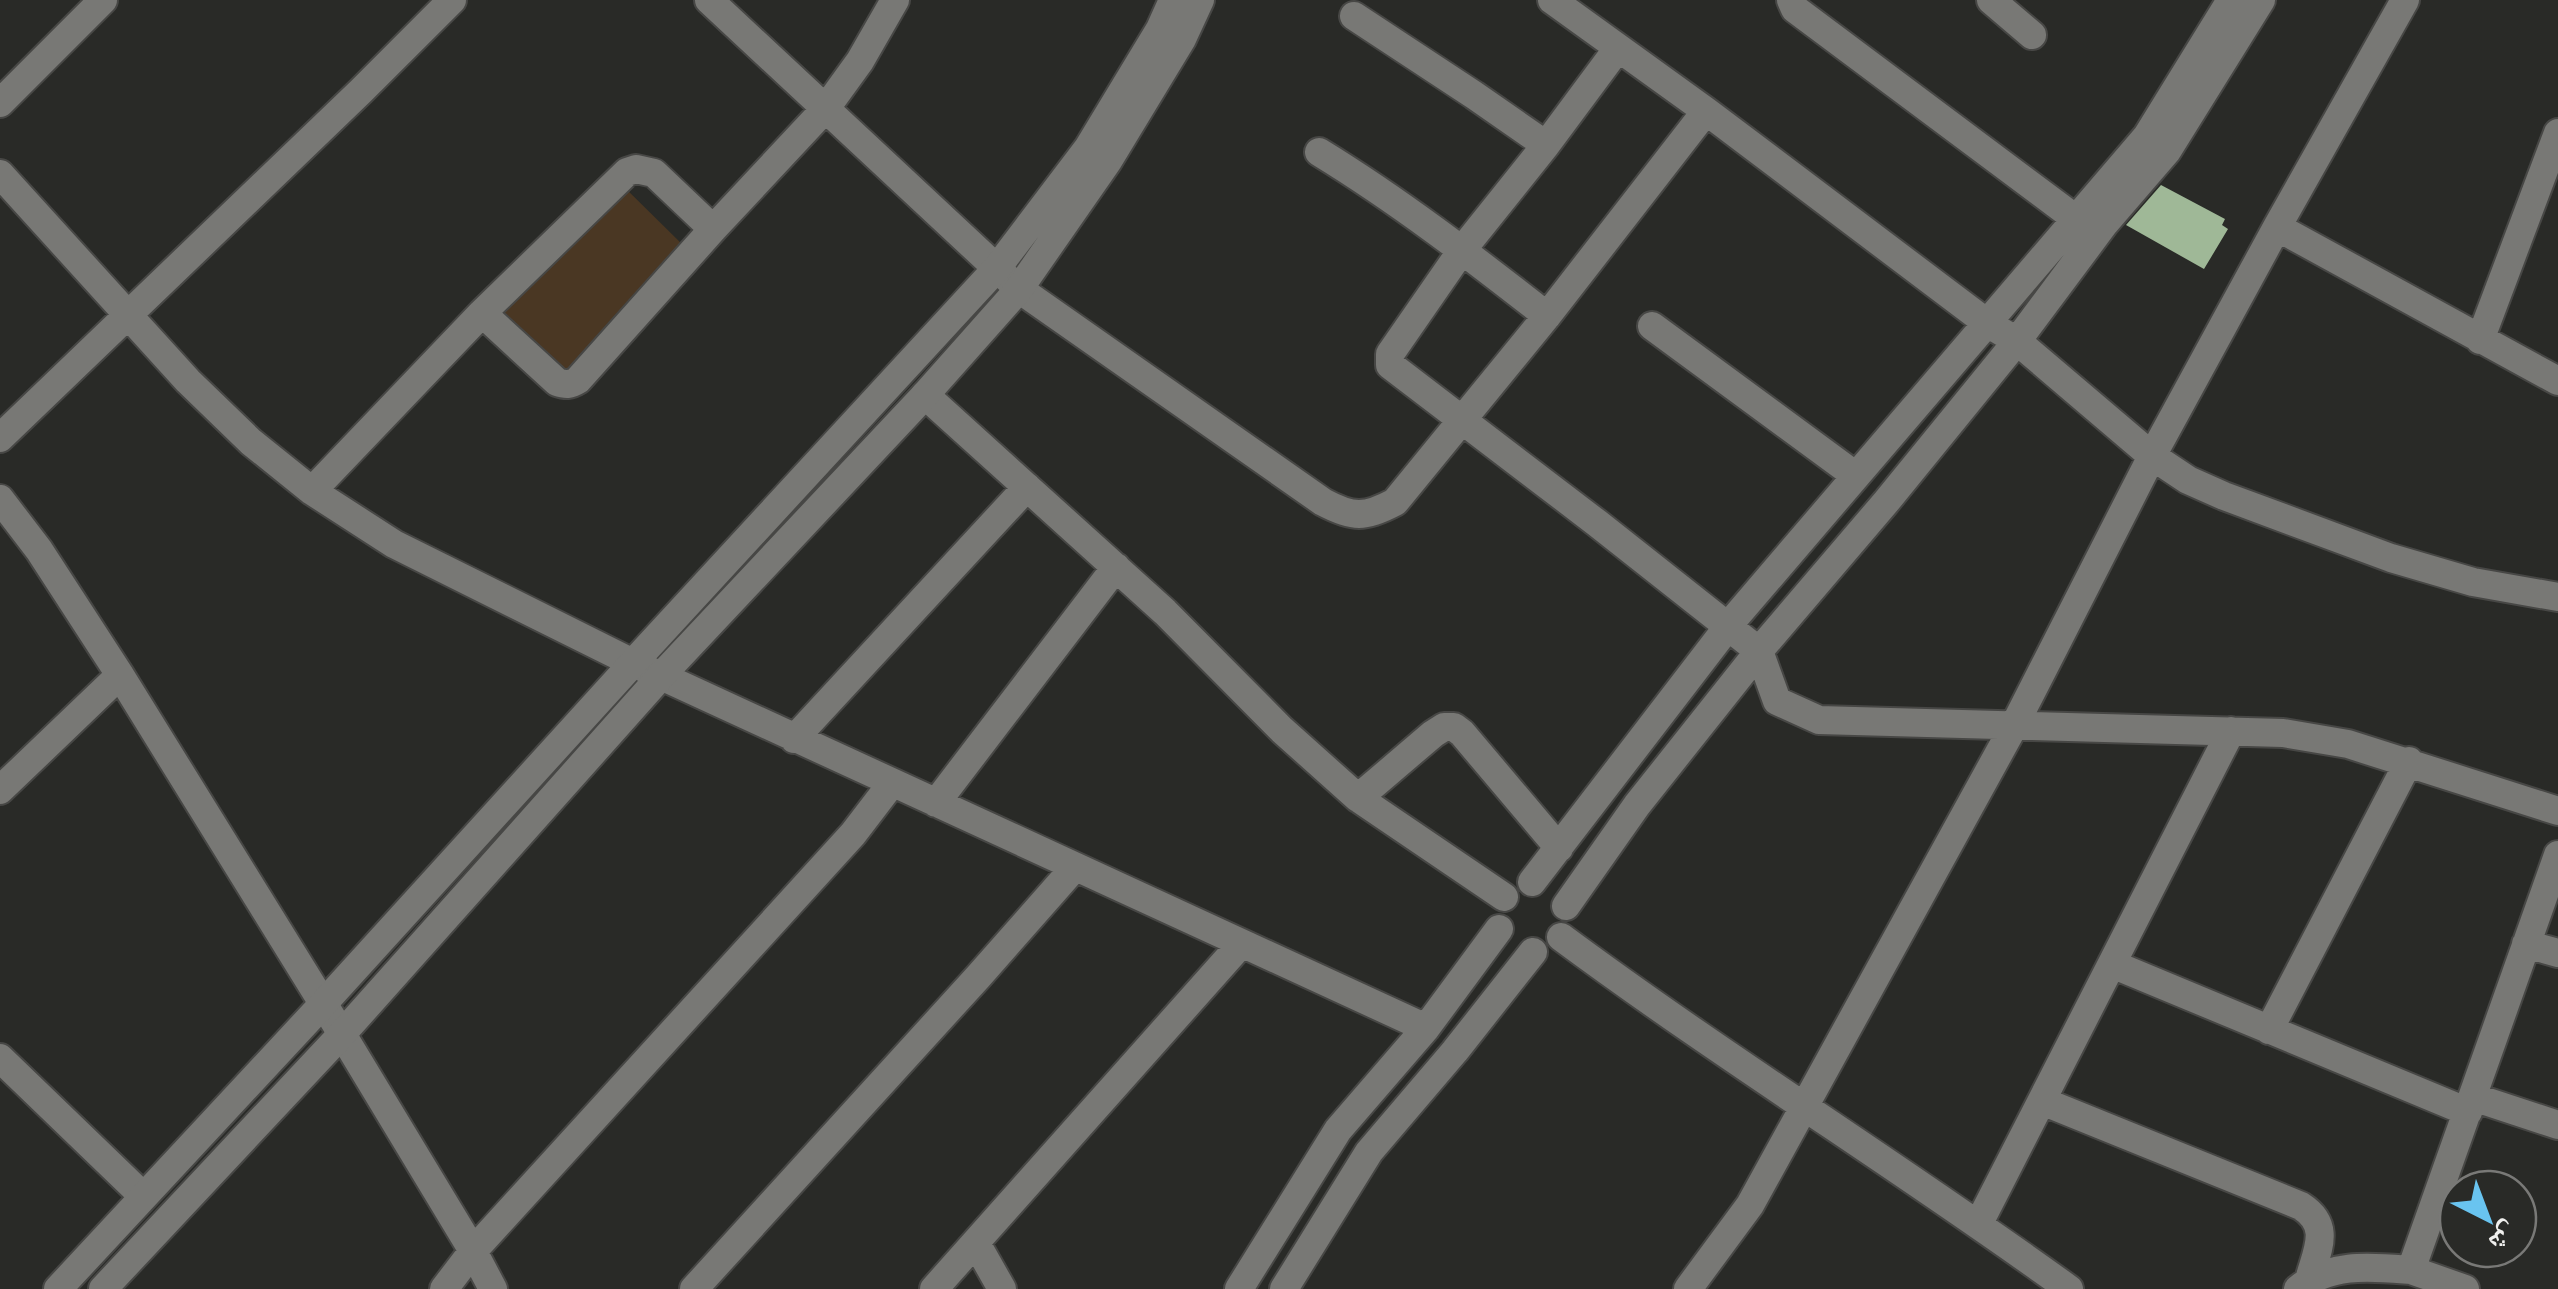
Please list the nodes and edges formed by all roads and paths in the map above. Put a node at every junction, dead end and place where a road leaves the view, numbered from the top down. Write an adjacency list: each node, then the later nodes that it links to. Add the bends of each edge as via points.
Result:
1 (103, 0): 17 (street)
2 (452, 0): 31 (street)
3 (709, 0): 18 (street)
4 (895, 0): 18 (street)
5 (1173, 0): 28 (street, via 1088,148)
6 (1200, 0): 29 (street, via 1108,161)
7 (1552, 0): 13 (street)
8 (1792, 0): 24 (street)
9 (1992, 0): 15 (street)
10 (2231, 0): 24 (street, via 2146,136)
11 (2261, 0): 36 (street, via 2167,151)
12 (2404, 0): 25 (street)
13 (1584, 9): 16 (street)
14 (1354, 16): 21 (street)
15 (2032, 36)
16 (1618, 48): 19 (street); 21 (street)
17 (0, 103)
18 (826, 108): 26 (street); 28 (street)
19 (1706, 111): 32 (street); 33 (street)
20 (2558, 133): 35 (street)
21 (1546, 145): 27 (street)
22 (1319, 152): 27 (street)
23 (0, 174): 31 (street)
24 (2076, 218): 33 (street)
25 (2276, 227): 35 (street); 41 (street)
26 (713, 229): 30 (street, via 654,173 627,172); 30 (street, via 572,384 557,382)
27 (1462, 250): 32 (street); 39 (street, via 1388,360)
28 (998, 268): 29 (street); 50 (street)
29 (1019, 289): 38 (street); 39 (street, via 1342,512 1361,516 1395,502)
30 (482, 313): 44 (street)
31 (128, 316): 40 (street); 44 (street, via 251,442)
32 (1548, 316): 39 (street)
33 (1987, 323): 36 (street); 42 (street)
34 (1652, 326): 42 (street)
35 (2480, 340): 37 (street)
36 (2017, 341): 41 (street); 49 (street)
37 (2558, 381)
38 (925, 395): 43 (street); 52 (street)
39 (1462, 420): 48 (street)
40 (0, 438)
41 (2152, 456): 47 (street, via 2224,496 2391,558); 53 (street)
42 (1856, 476): 48 (street)
43 (1028, 487): 46 (street); 55 (street)
44 (312, 491): 50 (street, via 394,544)
45 (0, 499): 51 (street)
46 (1116, 566): 59 (street); 60 (street)
47 (2558, 598)
48 (1728, 627): 49 (street); 62 (street)
49 (1759, 651): 53 (street, via 1777,701 1819,720); 67 (street)
50 (633, 663): 52 (street); 75 (street)
51 (120, 675): 58 (street); 75 (street)
52 (660, 676): 55 (street); 78 (street)
53 (2015, 724): 54 (street); 81 (street)
54 (2231, 731): 56 (street, via 2348,744); 74 (street)
55 (794, 738): 57 (street)
56 (2409, 762): 61 (street); 77 (street)
57 (892, 783): 60 (street); 87 (street, via 853,834)
58 (0, 790)
59 (1358, 798): 62 (street, via 1434,734 1454,726); 66 (street)
60 (936, 803): 64 (street)
61 (2558, 811)
62 (1559, 848): 65 (street)
63 (2558, 854): 71 (street)
64 (1074, 868): 70 (street); 94 (street)
65 (1532, 882): 66 (street); 67 (street, via 1553,889)
66 (1504, 898): 68 (street)
67 (1566, 906): 69 (street)
68 (1500, 929): 72 (street, via 1512,946); 76 (street)
69 (1561, 938): 72 (street); 81 (street)
70 (1240, 944): 76 (street); 86 (street)
71 (2526, 944): 73 (street); 82 (street)
72 (1533, 952): 98 (street, via 1369,1152)
73 (2558, 953)
74 (2112, 964): 77 (street); 80 (street)
75 (323, 1004): 78 (street); 84 (street)
76 (1426, 1028): 97 (street, via 1338,1130)
77 (2268, 1030): 82 (street)
78 (342, 1034): 87 (street); 91 (street)
79 (0, 1058): 84 (street)
80 (2042, 1100): 85 (street); 89 (street, via 2312,1213 2321,1234)
81 (1805, 1105): 85 (street); 99 (street, via 1750,1205)
82 (2471, 1105): 83 (street); 88 (street)
83 (2558, 1126)
84 (143, 1196): 90 (street)
85 (1978, 1223): 100 (street)
86 (976, 1244): 95 (street); 96 (street)
87 (472, 1251): 92 (street); 93 (street)
88 (2411, 1270): 89 (street, via 2341,1268); 101 (street)
89 (2304, 1284)
90 (58, 1289)
91 (103, 1289)
92 (444, 1289)
93 (493, 1289)
94 (694, 1289)
95 (934, 1289)
96 (1002, 1289)
97 (1240, 1289)
98 (1284, 1289)
99 (1688, 1289)
100 (2069, 1289)
101 (2465, 1289)

